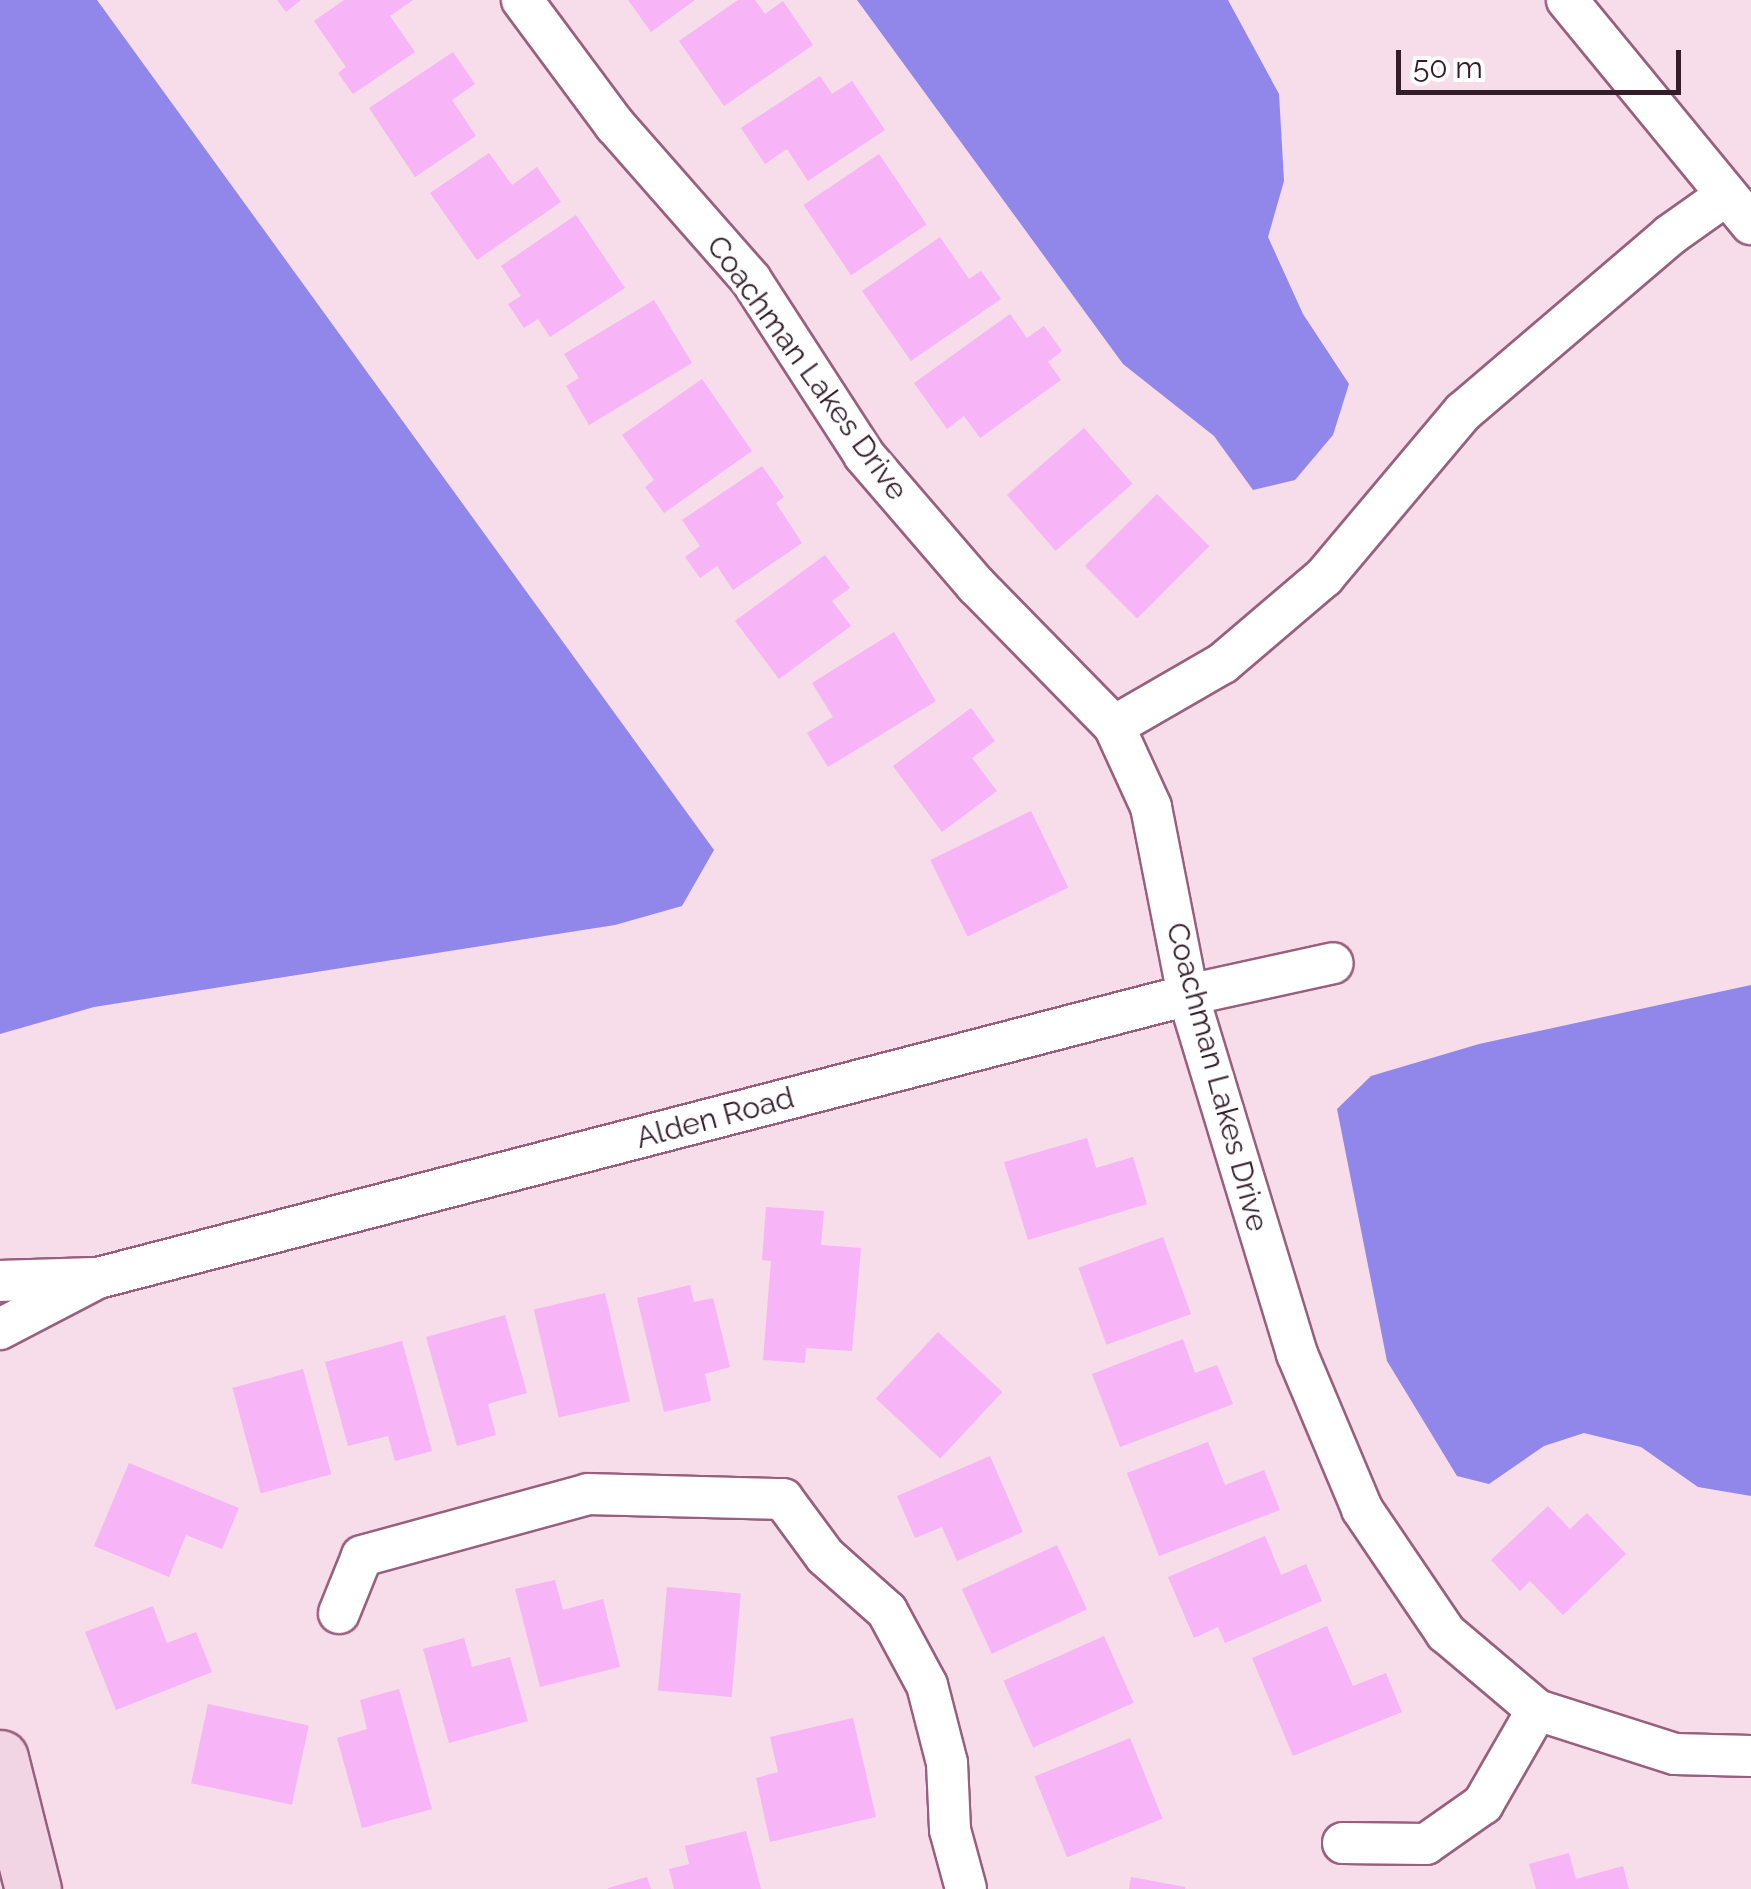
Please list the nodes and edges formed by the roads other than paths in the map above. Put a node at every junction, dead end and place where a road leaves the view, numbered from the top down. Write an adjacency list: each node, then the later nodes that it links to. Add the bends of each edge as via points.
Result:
1 (522, 0): 4 (street, Coachman Lakes Drive, via 616,126 751,280 864,455 976,585)
2 (1568, 0): 3 (street)
3 (1738, 210): 4 (street, via 1670,235 1463,412 1324,577 1223,663)
4 (1114, 726): 6 (street, Coachman Lakes Drive, via 1151,807)
5 (1333, 962): 6 (street, Alden Road)
6 (1188, 995): 7 (street, Alden Road); 11 (street, Coachman Lakes Drive, via 1297,1354 1362,1509 1446,1632)
7 (98, 1278): 8 (street, Alden Road); 9 (street, Alden Road)
8 (0, 1281)
9 (0, 1328)
10 (339, 1613): 16 (street, via 362,1556 588,1494 783,1500 825,1556 887,1611 927,1686)
11 (1538, 1710): 12 (street, Coachman Lakes Drive, via 1675,1754); 14 (street, via 1483,1804 1426,1844)
12 (1751, 1756)
13 (0, 1758): 15 (street)
14 (1343, 1843)
15 (33, 1889)
16 (966, 1889)

